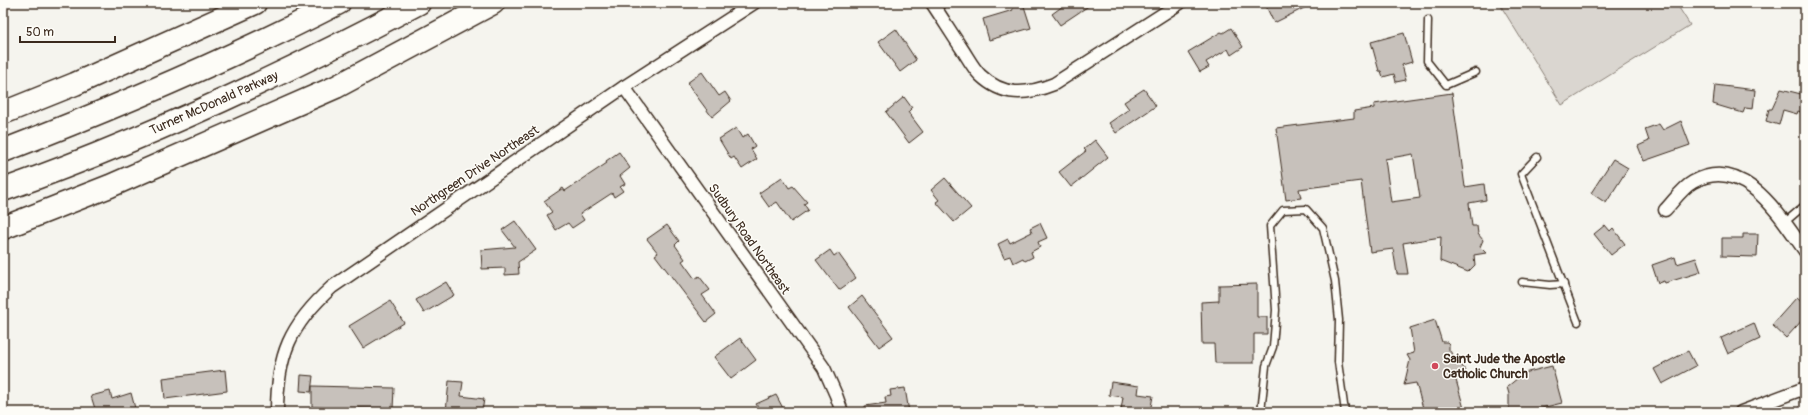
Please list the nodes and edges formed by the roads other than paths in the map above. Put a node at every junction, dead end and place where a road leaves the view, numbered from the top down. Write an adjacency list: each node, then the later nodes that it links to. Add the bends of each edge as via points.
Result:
1 (254, 3): 11 (highway, via 75,84)
2 (339, 3): 12 (highway, via 190,74)
3 (419, 3): 14 (highway, Turner McDonald Parkway, via 331,49 205,108 75,163)
4 (493, 3): 18 (highway, via 336,87 110,186)
5 (754, 3): 10 (street, Northgreen Drive Northeast)
6 (932, 3): 7 (street, via 979,74 998,87 1020,93 1034,92 1054,84)
7 (1180, 3)
8 (1428, 20): 9 (lane, via 1427,62 1446,85)
9 (1476, 72)
10 (624, 87): 24 (street, Northgreen Drive Northeast, via 398,240 314,303 293,332 286,347 280,365); 25 (street, Sudbury Road Northeast, via 824,368)
11 (3, 113)
12 (3, 151)
13 (1537, 157): 21 (lane, via 1521,174)
14 (3, 190)
15 (1805, 205): 17 (lane)
16 (1665, 210): 17 (street, via 1692,182 1718,175 1731,176 1762,195)
17 (1784, 223): 19 (street)
18 (3, 228)
19 (1805, 251)
20 (1522, 282): 21 (lane)
21 (1564, 284): 22 (lane)
22 (1578, 322)
23 (1805, 388): 28 (street)
24 (277, 412)
25 (842, 412)
26 (1261, 412): 27 (lane, via 1266,366 1273,347 1276,310 1270,226 1283,210 1306,209 1323,228 1335,281 1339,320 1338,362)
27 (1345, 412)
28 (1741, 412)

